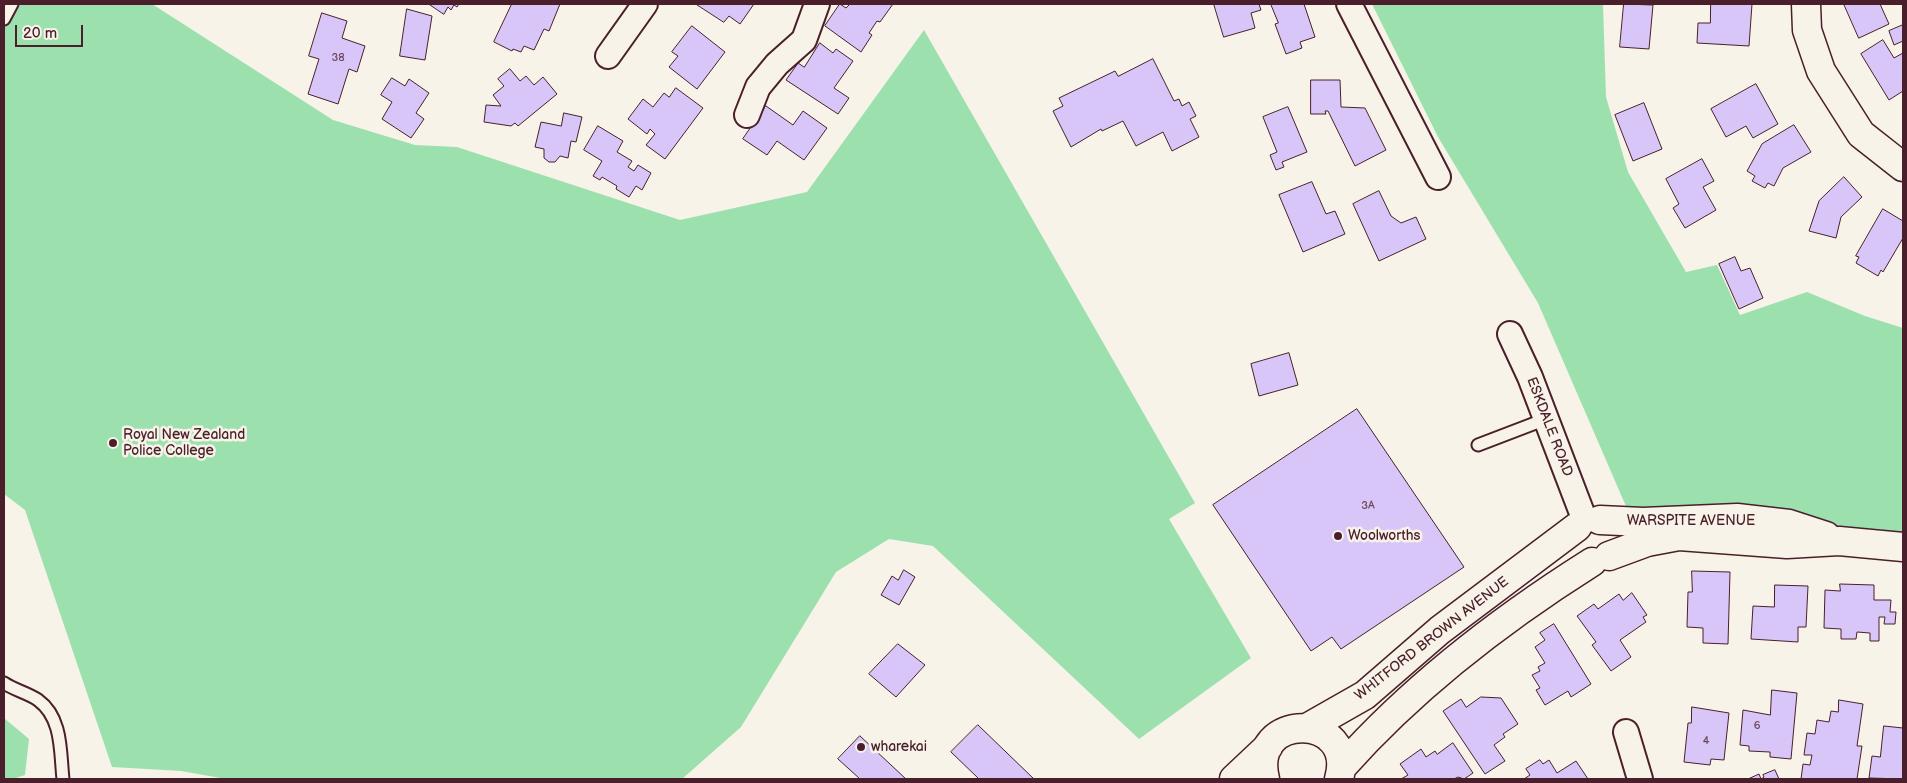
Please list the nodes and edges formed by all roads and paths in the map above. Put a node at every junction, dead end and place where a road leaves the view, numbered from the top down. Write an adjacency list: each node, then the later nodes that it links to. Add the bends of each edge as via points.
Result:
1 (12, 4): 6 (lane)
2 (645, 4): 7 (street)
3 (816, 4): 8 (street, via 804,40 777,64 758,87)
4 (1349, 4): 10 (street)
5 (1806, 4): 9 (main road, via 1807,30 1821,71 1861,134)
6 (4, 19)
7 (608, 56)
8 (747, 115)
9 (1903, 167)
10 (1438, 177)
11 (1510, 334): 12 (street, ESKDALE ROAD)
12 (1546, 419): 13 (lane); 14 (street, ESKDALE ROAD)
13 (1478, 445)
14 (1588, 522): 15 (main road, WARSPITE AVENUE, via 1737,518 1789,524); 17 (main road, via 1608,524 1615,534 1615,546); 17 (main road, via 1572,538 1575,551 1580,558); 19 (main road, WHITFORD BROWN AVENUE, via 1440,630 1365,695)
15 (1839, 541): 16 (main road, WARSPITE AVENUE); 17 (main road, WARSPITE AVENUE, via 1787,544 1680,536 1647,542)
16 (1903, 547)
17 (1601, 560): 22 (main road, WHITFORD BROWN AVENUE, via 1547,591 1466,649)
18 (4, 682): 23 (lane, via 38,700 49,711 58,730)
19 (1307, 728): 21 (main road, WHITFORD BROWN AVENUE, via 1288,730); 22 (main road, via 1319,731 1334,743 1340,755)
20 (1626, 732): 26 (street)
21 (1268, 747): 24 (main road); 25 (main road, via 1263,766)
22 (1340, 773)
23 (63, 779)
24 (1234, 779)
25 (1265, 779)
26 (1640, 779)

